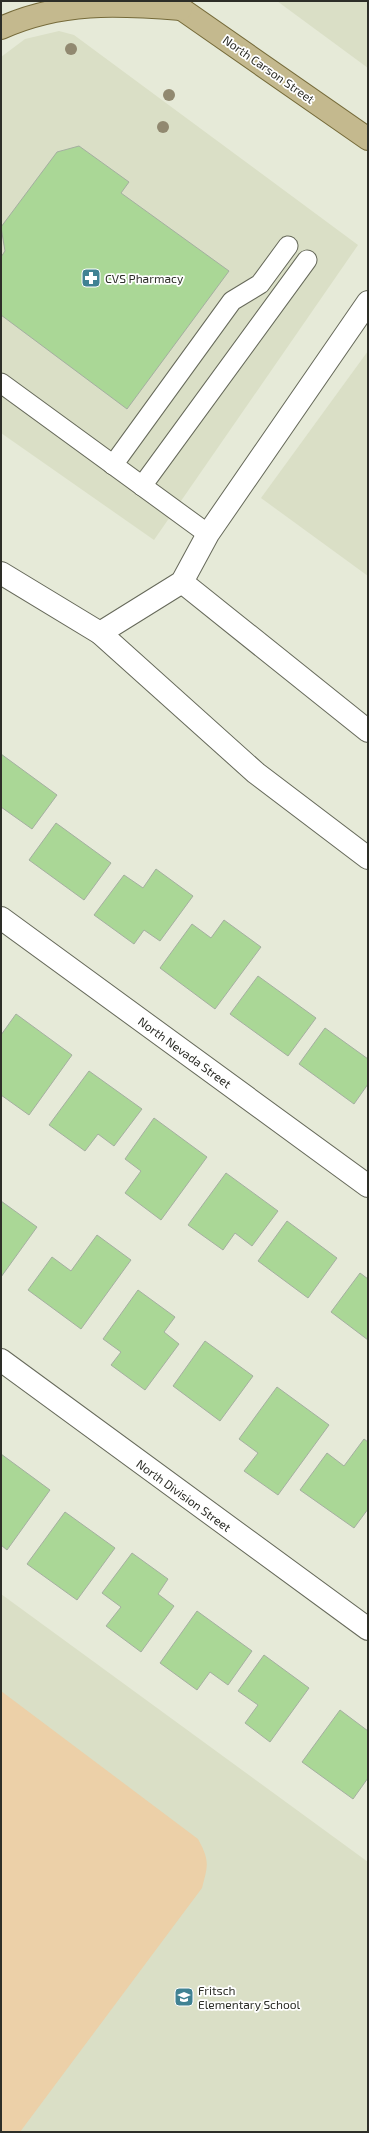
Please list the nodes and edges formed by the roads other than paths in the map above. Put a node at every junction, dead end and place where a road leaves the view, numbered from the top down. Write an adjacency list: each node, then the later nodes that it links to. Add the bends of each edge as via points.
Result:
1 (176, 5): 2 (main road, via 84,6 39,13); 3 (main road, North Carson Street)
2 (1, 28)
3 (368, 139)
4 (288, 246): 8 (lane, via 260,284 232,301)
5 (307, 260): 9 (lane)
6 (368, 302): 10 (street)
7 (1, 383): 8 (lane)
8 (113, 465): 9 (lane)
9 (142, 486): 10 (lane)
10 (208, 534): 12 (street)
11 (1, 573): 13 (street)
12 (182, 582): 13 (street); 14 (street)
13 (100, 633): 15 (street, via 256,773)
14 (368, 731)
15 (368, 858)
16 (1, 918): 17 (street, North Nevada Street)
17 (368, 1186)
18 (1, 1360): 19 (street, North Division Street)
19 (368, 1629)

